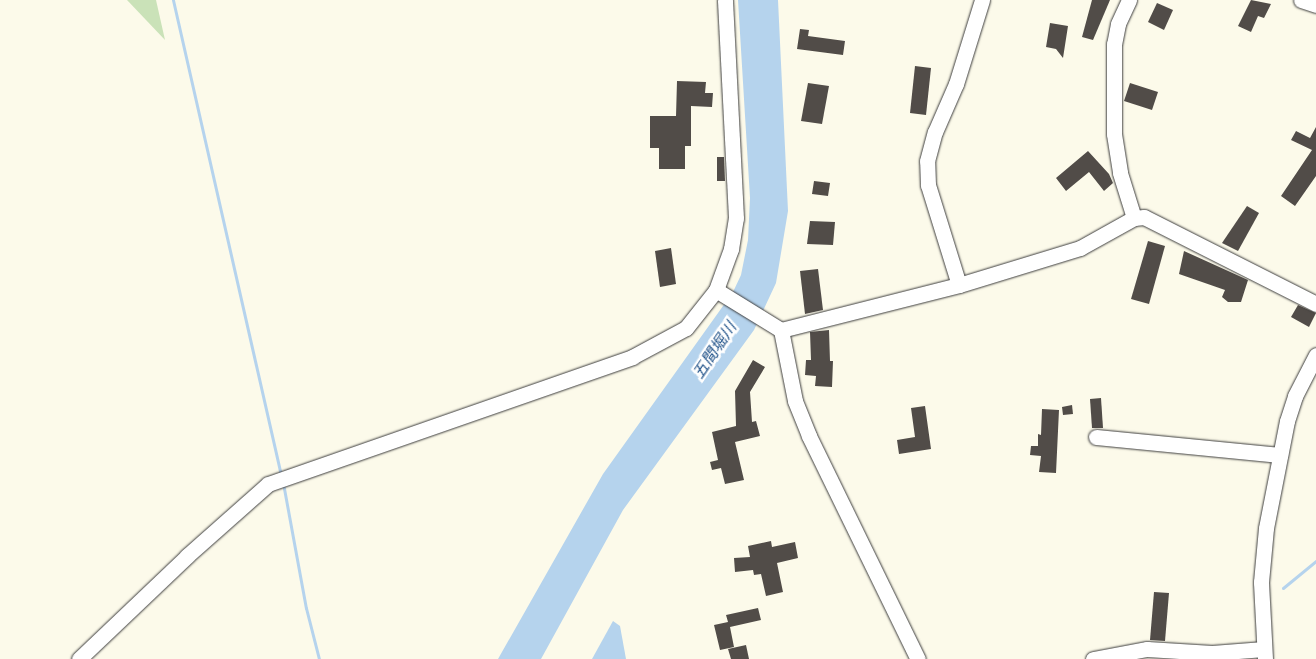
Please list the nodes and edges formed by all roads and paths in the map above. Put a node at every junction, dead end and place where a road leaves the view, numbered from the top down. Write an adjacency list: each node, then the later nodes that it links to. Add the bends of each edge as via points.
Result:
1 (725, 0): 8 (street, via 736,218 731,249)
2 (982, 0): 7 (street, via 956,84 935,132 927,161 928,185)
3 (1129, 0): 6 (street, via 1118,24 1114,44 1114,134 1120,173)
4 (1301, 0): 5 (street)
5 (1316, 5)
6 (1134, 218): 7 (street, via 1080,248); 9 (street, via 1144,217 1178,232)
7 (959, 285): 10 (street)
8 (716, 290): 10 (street); 15 (street, via 686,328 632,357 281,481 247,501)
9 (1316, 304)
10 (781, 330): 16 (street, via 795,400)
11 (1316, 355): 13 (street, via 1295,396)
12 (1096, 437): 13 (street)
13 (1280, 455): 14 (street, via 1262,560)
14 (1265, 654): 17 (street, via 1147,649)
15 (79, 659)
16 (918, 659)
17 (1092, 659)

